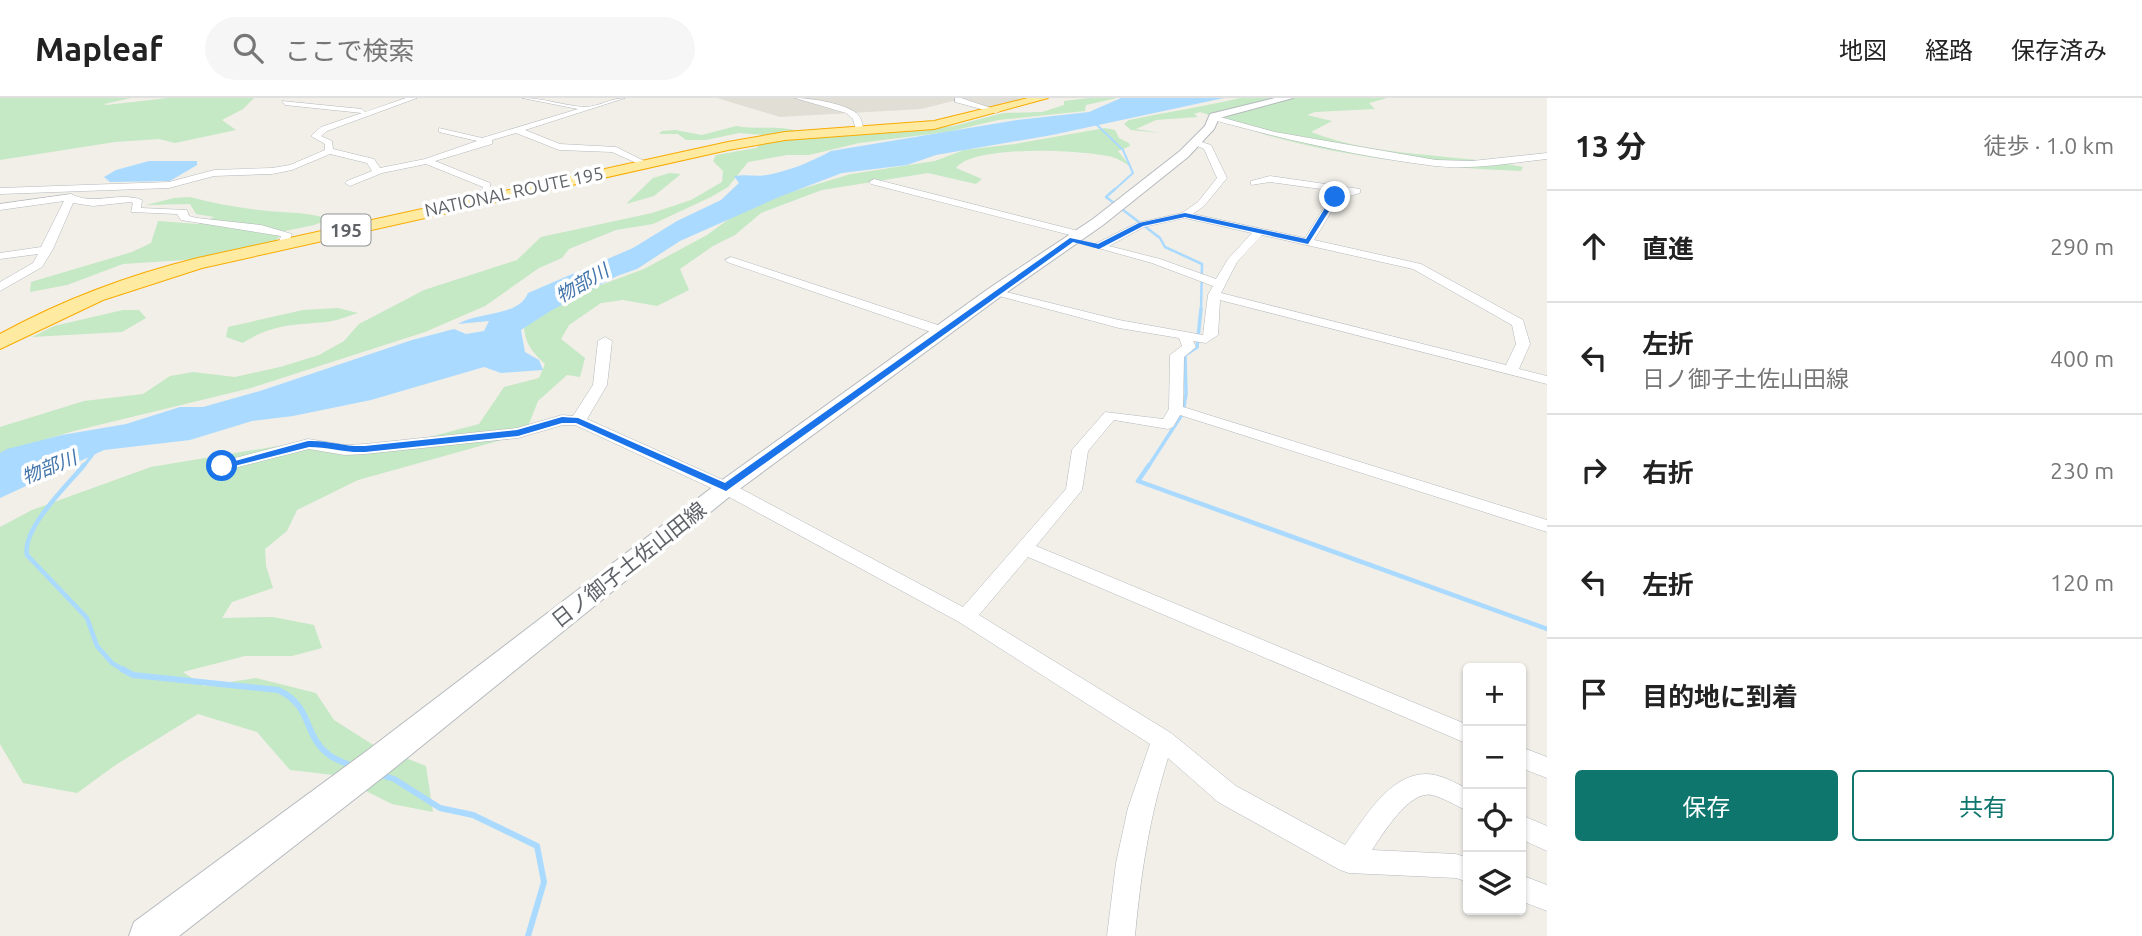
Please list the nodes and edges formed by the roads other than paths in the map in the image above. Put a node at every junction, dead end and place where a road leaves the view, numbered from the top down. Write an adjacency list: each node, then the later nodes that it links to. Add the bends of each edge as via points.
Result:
1 (413, 98): 11 (street)
2 (526, 98): 9 (street)
3 (621, 98): 9 (street)
4 (799, 98): 15 (street, via 849,111 857,118)
5 (1042, 98): 10 (highway, NATIONAL ROUTE 195 / 195)
6 (1288, 98): 12 (main road)
7 (958, 100): 10 (street)
8 (285, 103): 11 (street)
9 (585, 108): 14 (street)
10 (996, 111): 15 (highway, NATIONAL ROUTE 195 / 195, via 934,125)
11 (371, 112): 18 (street, via 333,124 314,136 329,144)
12 (1213, 117): 17 (main road, 日ノ御子土佐山田線); 20 (street, via 1274,134 1416,161)
13 (442, 130): 16 (street)
14 (517, 130): 16 (street); 22 (street, via 559,147 613,149)
15 (860, 132): 22 (highway, NATIONAL ROUTE 195 / 195, via 762,139)
16 (489, 142): 21 (street)
17 (1195, 143): 33 (street, via 1208,147 1222,178 1201,204); 35 (main road, 日ノ御子土佐山田線)
18 (329, 151): 24 (street, via 372,161); 28 (street, via 272,171 214,173 169,185)
19 (1547, 156): 20 (street)
20 (1500, 160): 23 (street)
21 (427, 161): 24 (street); 31 (street, via 487,185 488,191)
22 (645, 163): 31 (highway, NATIONAL ROUTE 195 / 195)
23 (1547, 164)
24 (379, 171): 26 (street)
25 (874, 182): 35 (street)
26 (350, 183)
27 (1254, 183): 36 (street, via 1270,179 1357,191 1335,197)
28 (109, 188): 29 (street); 30 (street)
29 (0, 191)
30 (71, 198): 32 (street); 37 (street, via 93,203 131,199 139,202 135,210 142,212 174,209 196,222 267,227 287,234); 39 (street)
31 (466, 202): 37 (highway, NATIONAL ROUTE 195 / 195)
32 (0, 207)
33 (1185, 215): 34 (street); 38 (street, via 1141,225)
34 (1260, 231): 36 (street); 43 (street, via 1232,261)
35 (1075, 237): 38 (street); 44 (main road, 日ノ御子土佐山田線)
36 (1308, 242): 49 (street, via 1417,266 1518,323 1522,344)
37 (283, 244): 48 (highway, NATIONAL ROUTE 195 / 195, via 118,285)
38 (1099, 247): 43 (street, via 1156,261 1196,276)
39 (48, 249): 40 (street); 42 (street, via 33,269)
40 (0, 256)
41 (731, 260): 45 (street)
42 (0, 287)
43 (1217, 290): 46 (street, via 1211,335 1206,339); 49 (street)
44 (994, 293): 45 (main road, 日ノ御子土佐山田線); 46 (street)
45 (942, 331): 54 (main road, 日ノ御子土佐山田線)
46 (1187, 336): 51 (street, via 1189,347 1177,355)
47 (605, 341): 52 (street, via 600,385)
48 (0, 343)
49 (1510, 372): 50 (street)
50 (1547, 381)
51 (1176, 409): 55 (street); 56 (street, via 1168,424 1110,415 1080,450 1074,490)
52 (578, 421): 53 (street, via 562,420 518,433 365,449 308,444); 54 (street)
53 (222, 466)
54 (726, 488): 57 (street); 69 (main road, 日ノ御子土佐山田線)
55 (1547, 526)
56 (1024, 548): 57 (street); 58 (street)
57 (966, 617): 59 (street)
58 (1463, 732)
59 (1163, 740): 65 (street, via 1227,794); 70 (street, via 1140,808)
60 (1526, 759): 61 (street)
61 (1547, 768)
62 (1463, 798): 65 (street, via 1427,783 1408,789 1392,803)
63 (1526, 828): 64 (street)
64 (1547, 839)
65 (1349, 861): 66 (street)
66 (1463, 868)
67 (1526, 890): 68 (street)
68 (1547, 898)
69 (148, 936)
70 (1121, 936)

